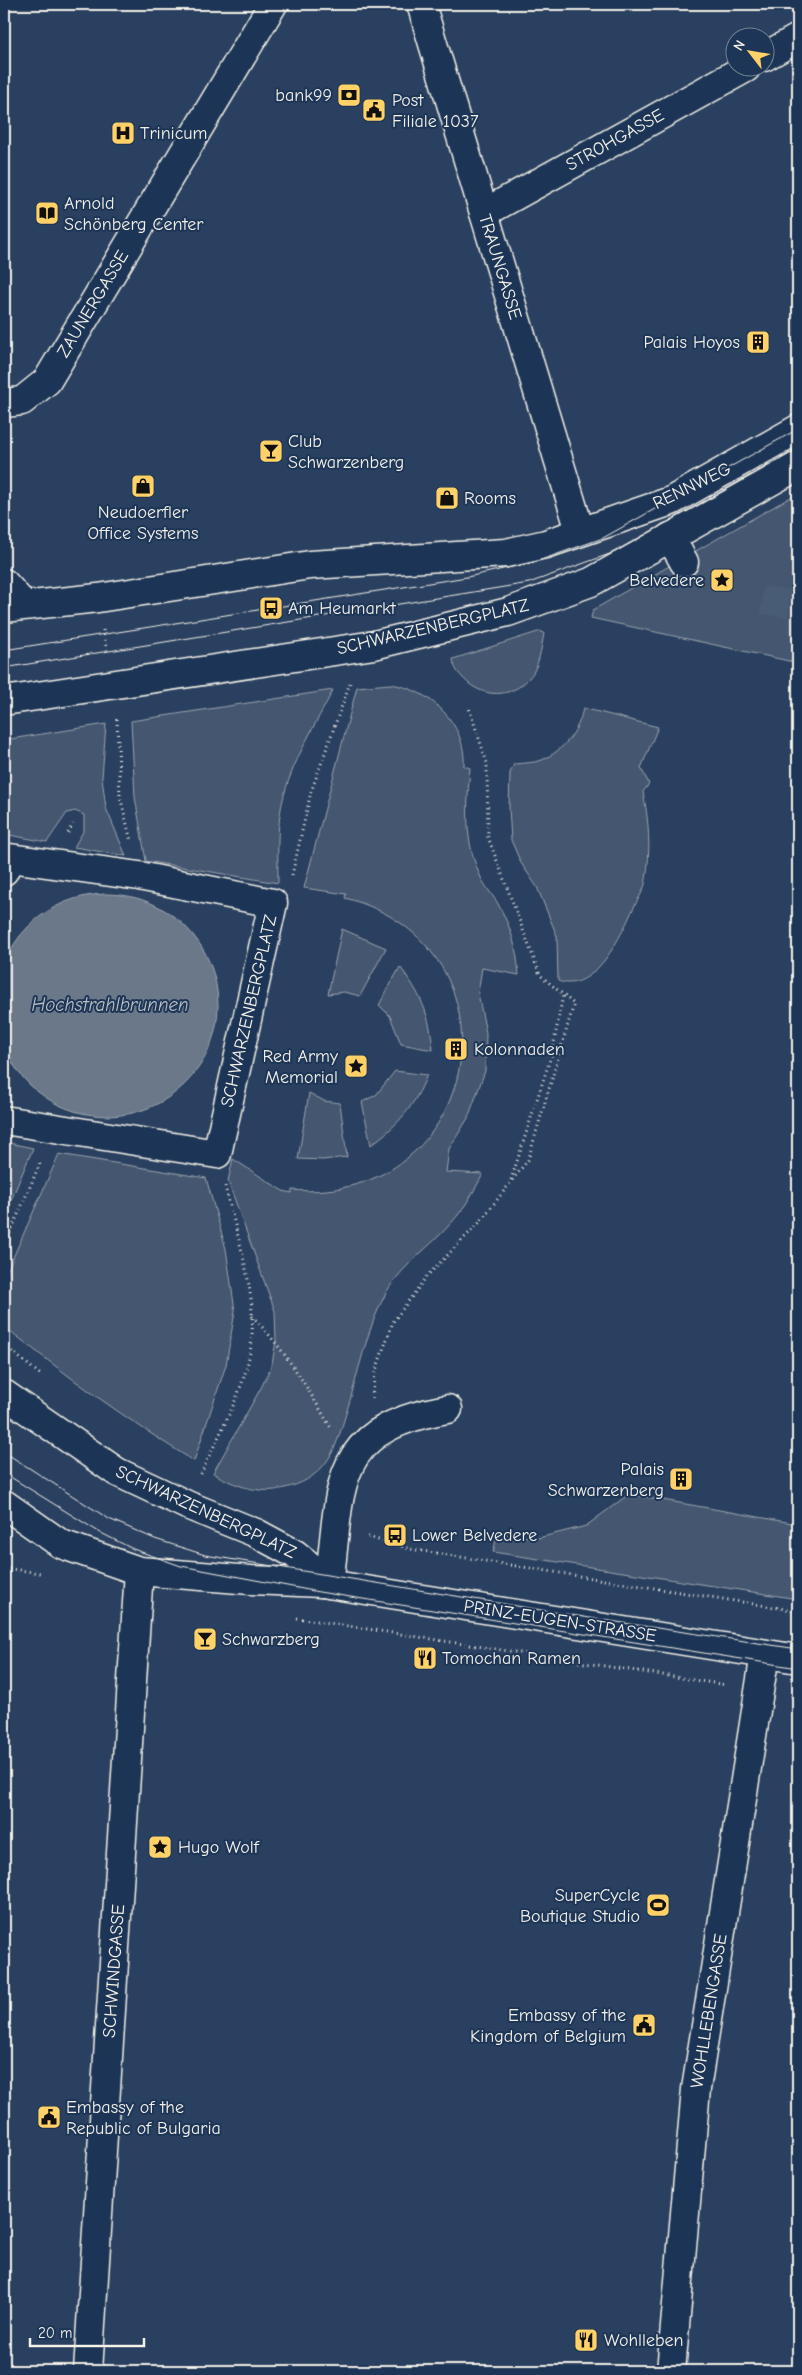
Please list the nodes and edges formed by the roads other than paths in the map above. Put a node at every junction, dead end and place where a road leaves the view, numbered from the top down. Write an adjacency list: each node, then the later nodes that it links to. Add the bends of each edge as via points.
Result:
1 (272, 4): 7 (street, ZAUNERGASSE, via 47,381 22,402)
2 (421, 4): 6 (street, TRAUNGASSE)
3 (798, 38): 4 (street)
4 (774, 51)
5 (728, 78): 6 (street, STROHGASSE)
6 (484, 213): 10 (street, TRAUNGASSE)
7 (4, 403)
8 (798, 429): 10 (street, RENNWEG, via 671,501)
9 (798, 466): 11 (street, RENNWEG)
10 (580, 531): 15 (street, via 546,544 506,553 310,565 98,598)
11 (670, 537): 12 (street); 13 (street, RENNWEG)
12 (684, 562)
13 (591, 582): 16 (street, SCHWARZENBERGPLATZ, via 508,612 374,645)
14 (4, 584): 15 (street)
15 (14, 606)
16 (4, 701)
17 (4, 871): 18 (street, SCHWARZENBERGPLATZ, via 10,858 139,876 273,903 217,1154)
18 (4, 1120)
19 (4, 1394): 23 (street, SCHWARZENBERGPLATZ, via 117,1472 256,1533 304,1559)
20 (448, 1409): 23 (street, via 399,1421 368,1439 346,1470)
21 (4, 1504): 22 (street, SCHWARZENBERGPLATZ, via 61,1544)
22 (139, 1571): 23 (street, SCHWARZENBERGPLATZ); 26 (street, SCHWINDGASSE)
23 (325, 1584): 24 (street, PRINZ-EUGEN-STRASSE)
24 (766, 1654): 25 (street, PRINZ-EUGEN-STRASSE); 27 (street, WOHLLEBENGASSE, via 696,2089)
25 (798, 1659)
26 (88, 2371)
27 (671, 2371)

